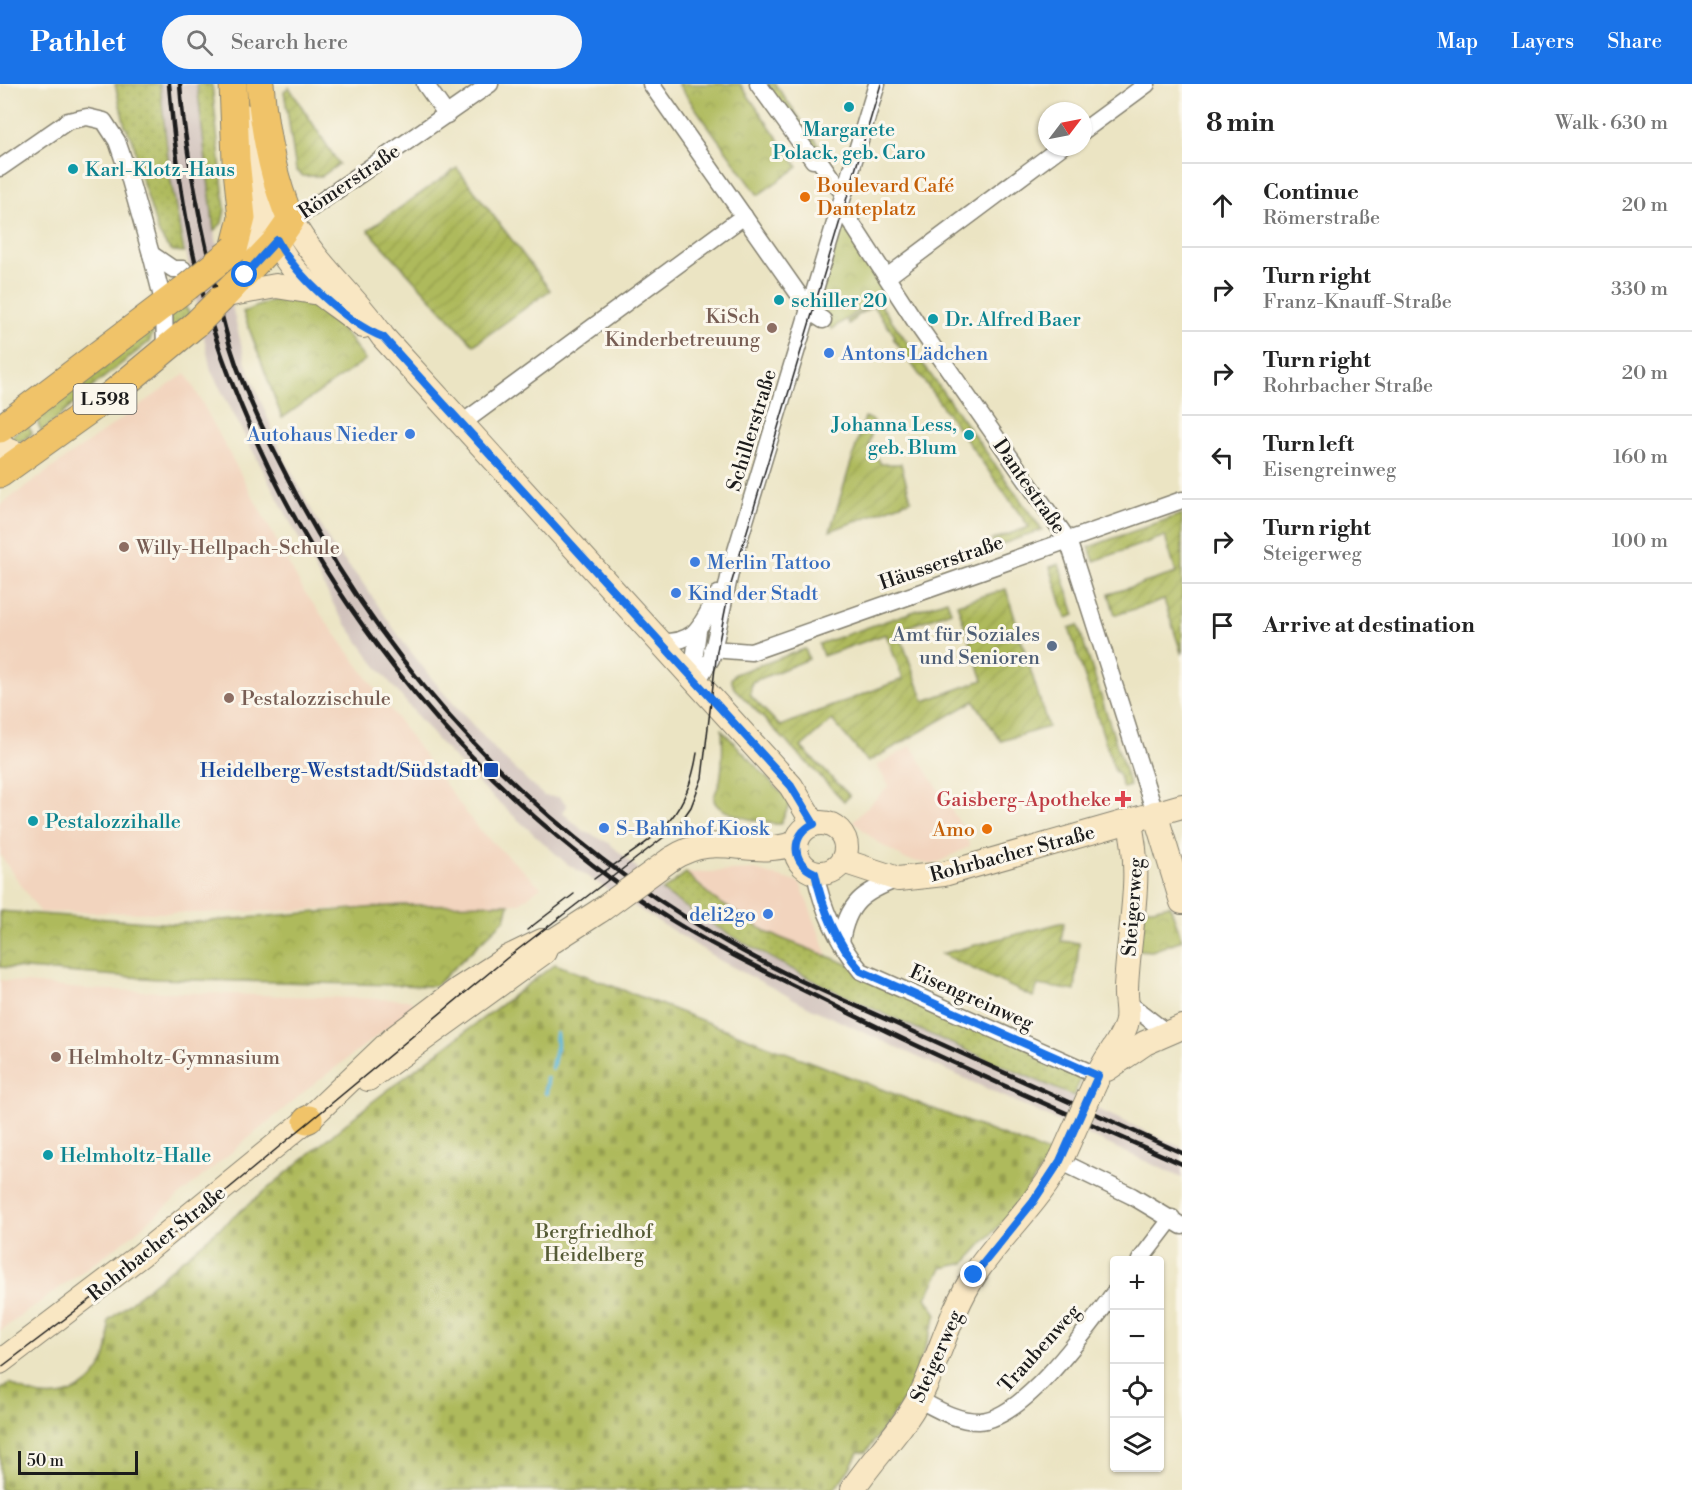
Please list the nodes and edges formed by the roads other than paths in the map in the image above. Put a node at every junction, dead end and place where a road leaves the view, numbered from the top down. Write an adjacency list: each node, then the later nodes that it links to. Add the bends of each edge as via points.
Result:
1 (234, 84): 16 (main road); 17 (main road, via 242,218)
2 (260, 84): 16 (main road, via 279,188)
3 (425, 84): 9 (street)
4 (490, 84): 9 (street, Römerstraße)
5 (651, 84): 15 (street)
6 (758, 84): 13 (street, via 813,160 819,160 837,186)
7 (878, 84): 13 (street, Schillerstraße)
8 (1147, 84): 10 (street)
9 (447, 115): 16 (street, Römerstraße)
10 (1092, 124)
11 (1049, 156): 19 (street)
12 (0, 168): 18 (street, via 68,121 87,117 104,121 117,141)
13 (846, 189): 14 (street, Schillerstraße)
14 (841, 207): 19 (street, Dantestraße); 24 (street, Schillerstraße)
15 (744, 216): 24 (street); 27 (street)
16 (279, 229): 17 (main road); 21 (main road, Römerstraße / L 598); 22 (main road, via 287,260); 25 (main road, via 310,251 370,317)
17 (235, 248): 20 (main road, bridge)
18 (152, 254): 20 (street); 23 (street)
19 (886, 277): 33 (street, Dantestraße)
20 (185, 278): 23 (main road)
21 (241, 286): 22 (main road, via 295,287); 26 (main road, Römerstraße / L 598, bridge)
22 (320, 293): 25 (main road, via 369,331)
23 (164, 305): 26 (street); 28 (main road)
24 (816, 315): 34 (street, Schillerstraße)
25 (383, 337): 27 (main road)
26 (165, 351): 30 (main road, Römerstraße / L 598)
27 (461, 424): 36 (main road)
28 (0, 429)
29 (0, 447): 30 (main road)
30 (26, 457): 31 (main road, Römerstraße)
31 (0, 474)
32 (1182, 500): 33 (street, Häusserstraße)
33 (1068, 540): 37 (street, Häusserstraße, via 751,652); 40 (street, Dantestraße)
34 (727, 581): 35 (street, Schillerstraße); 37 (street, Schillerstraße)
35 (698, 631): 36 (street, via 685,639); 38 (street, Schillerstraße)
36 (658, 642): 38 (main road)
37 (712, 650): 38 (street, Schillerstraße, via 711,659)
38 (696, 683): 42 (main road, via 791,786)
39 (1182, 806): 40 (main road, Rohrbacher Straße)
40 (1155, 813): 41 (main road, Rohrbacher Straße); 46 (main road, Dantestraße)
41 (1129, 821): 45 (main road, Rohrbacher Straße, via 944,874); 48 (main road, Steigerweg, via 1137,859)
42 (814, 824): 43 (main road, via 803,830); 44 (main road, via 827,824 840,832 846,848)
43 (804, 860): 44 (main road, Rohrbacher Straße, via 829,872); 47 (street, Eisengreinweg); 55 (main road, Rohrbacher Straße, bridge, via 770,860 748,849 709,843 691,847 671,859 308,1119 149,1249)
44 (843, 861): 45 (main road, Rohrbacher Straße)
45 (898, 879): 47 (street, via 872,889 855,904 844,922)
46 (1182, 902)
47 (841, 943): 50 (street, Eisengreinweg, via 861,971)
48 (1127, 1002): 49 (street); 50 (main road, Steigerweg, via 1125,1026)
49 (1175, 1030): 50 (main road, via 1134,1050)
50 (1097, 1079): 51 (main road, Steigerweg, bridge)
51 (1061, 1159): 52 (street); 56 (main road, Steigerweg, via 1033,1202 974,1275)
52 (1177, 1222): 53 (street)
53 (1144, 1256)
54 (1110, 1298): 56 (street, Traubenweg, via 1028,1397 1006,1413 990,1419 967,1420)
55 (0, 1362)
56 (918, 1399): 57 (main road, Steigerweg)
57 (852, 1490)

